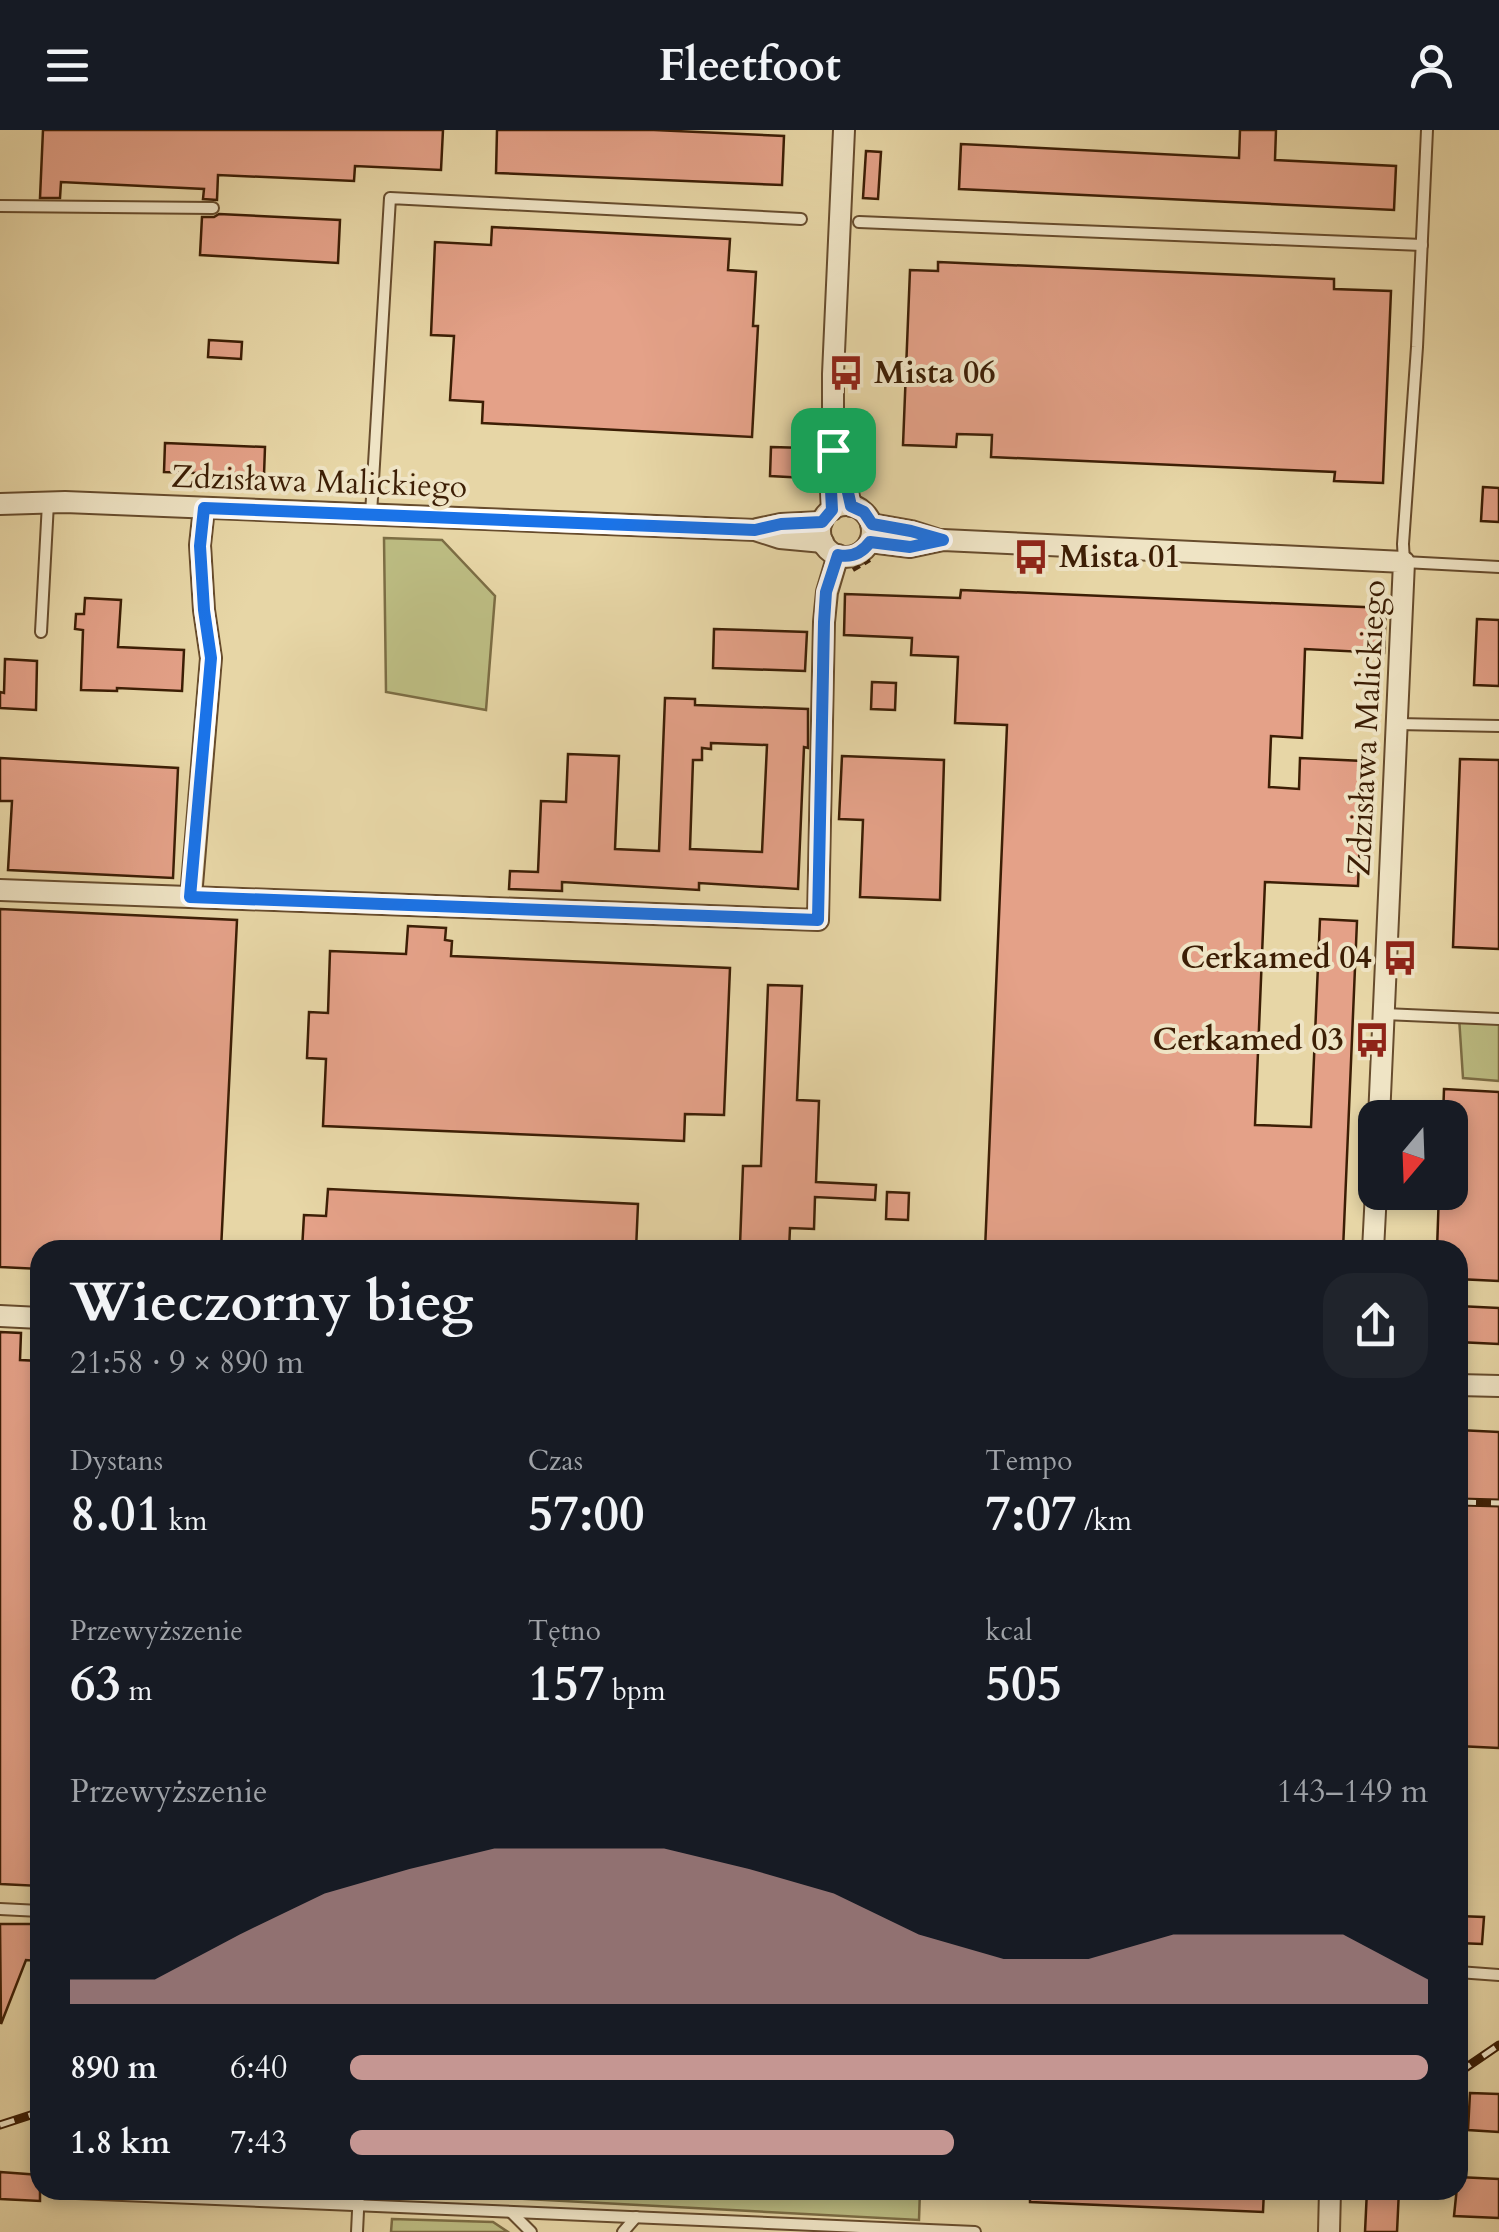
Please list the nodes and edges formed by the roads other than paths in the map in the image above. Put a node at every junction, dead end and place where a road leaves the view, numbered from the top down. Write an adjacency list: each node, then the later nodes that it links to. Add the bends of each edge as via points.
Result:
1 (844, 130): 6 (street)
2 (1427, 130): 7 (lane)
3 (0, 206): 4 (lane)
4 (213, 208)
5 (801, 219): 11 (lane, via 390,198)
6 (850, 222): 7 (lane); 12 (street, via 833,374)
7 (1422, 245): 14 (lane)
8 (48, 502): 9 (street, Zdzisława Malickiego); 10 (street, Zdzisława Malickiego); 16 (lane)
9 (0, 504)
10 (204, 508): 11 (street, Zdzisława Malickiego); 20 (street, via 200,546 211,658)
11 (371, 515): 12 (street, Zdzisława Malickiego, via 755,530 780,538)
12 (833, 527): 13 (street, via 864,512); 13 (street, via 846,557 860,553); 20 (street, via 824,622 818,920)
13 (871, 533): 14 (street, Zdzisława Malickiego)
14 (1404, 562): 15 (lane); 17 (street, Zdzisława Malickiego)
15 (1499, 567)
16 (40, 632)
17 (1397, 724): 18 (lane); 21 (street, Zdzisława Malickiego)
18 (1499, 726)
19 (0, 890): 20 (street)
20 (190, 897)
21 (1384, 1014): 22 (lane); 23 (street, Zdzisława Malickiego)
22 (1499, 1019)
23 (1380, 1100)
24 (1375, 1210): 25 (street)
25 (1374, 1240)
26 (0, 1316): 27 (street)
27 (30, 1318)
28 (1468, 1384): 29 (street)
29 (1499, 1386)
30 (0, 1909): 31 (lane)
31 (30, 1910)
32 (1468, 1973): 33 (lane)
33 (1499, 1975)
34 (230, 2200): 37 (lane)
35 (359, 2200): 37 (lane)
36 (1330, 2200): 44 (street)
37 (359, 2205): 38 (lane); 40 (lane)
38 (511, 2212): 39 (lane); 41 (lane)
39 (636, 2217): 42 (lane); 43 (lane)
40 (358, 2232)
41 (530, 2232)
42 (623, 2232)
43 (975, 2232)
44 (1328, 2232)

